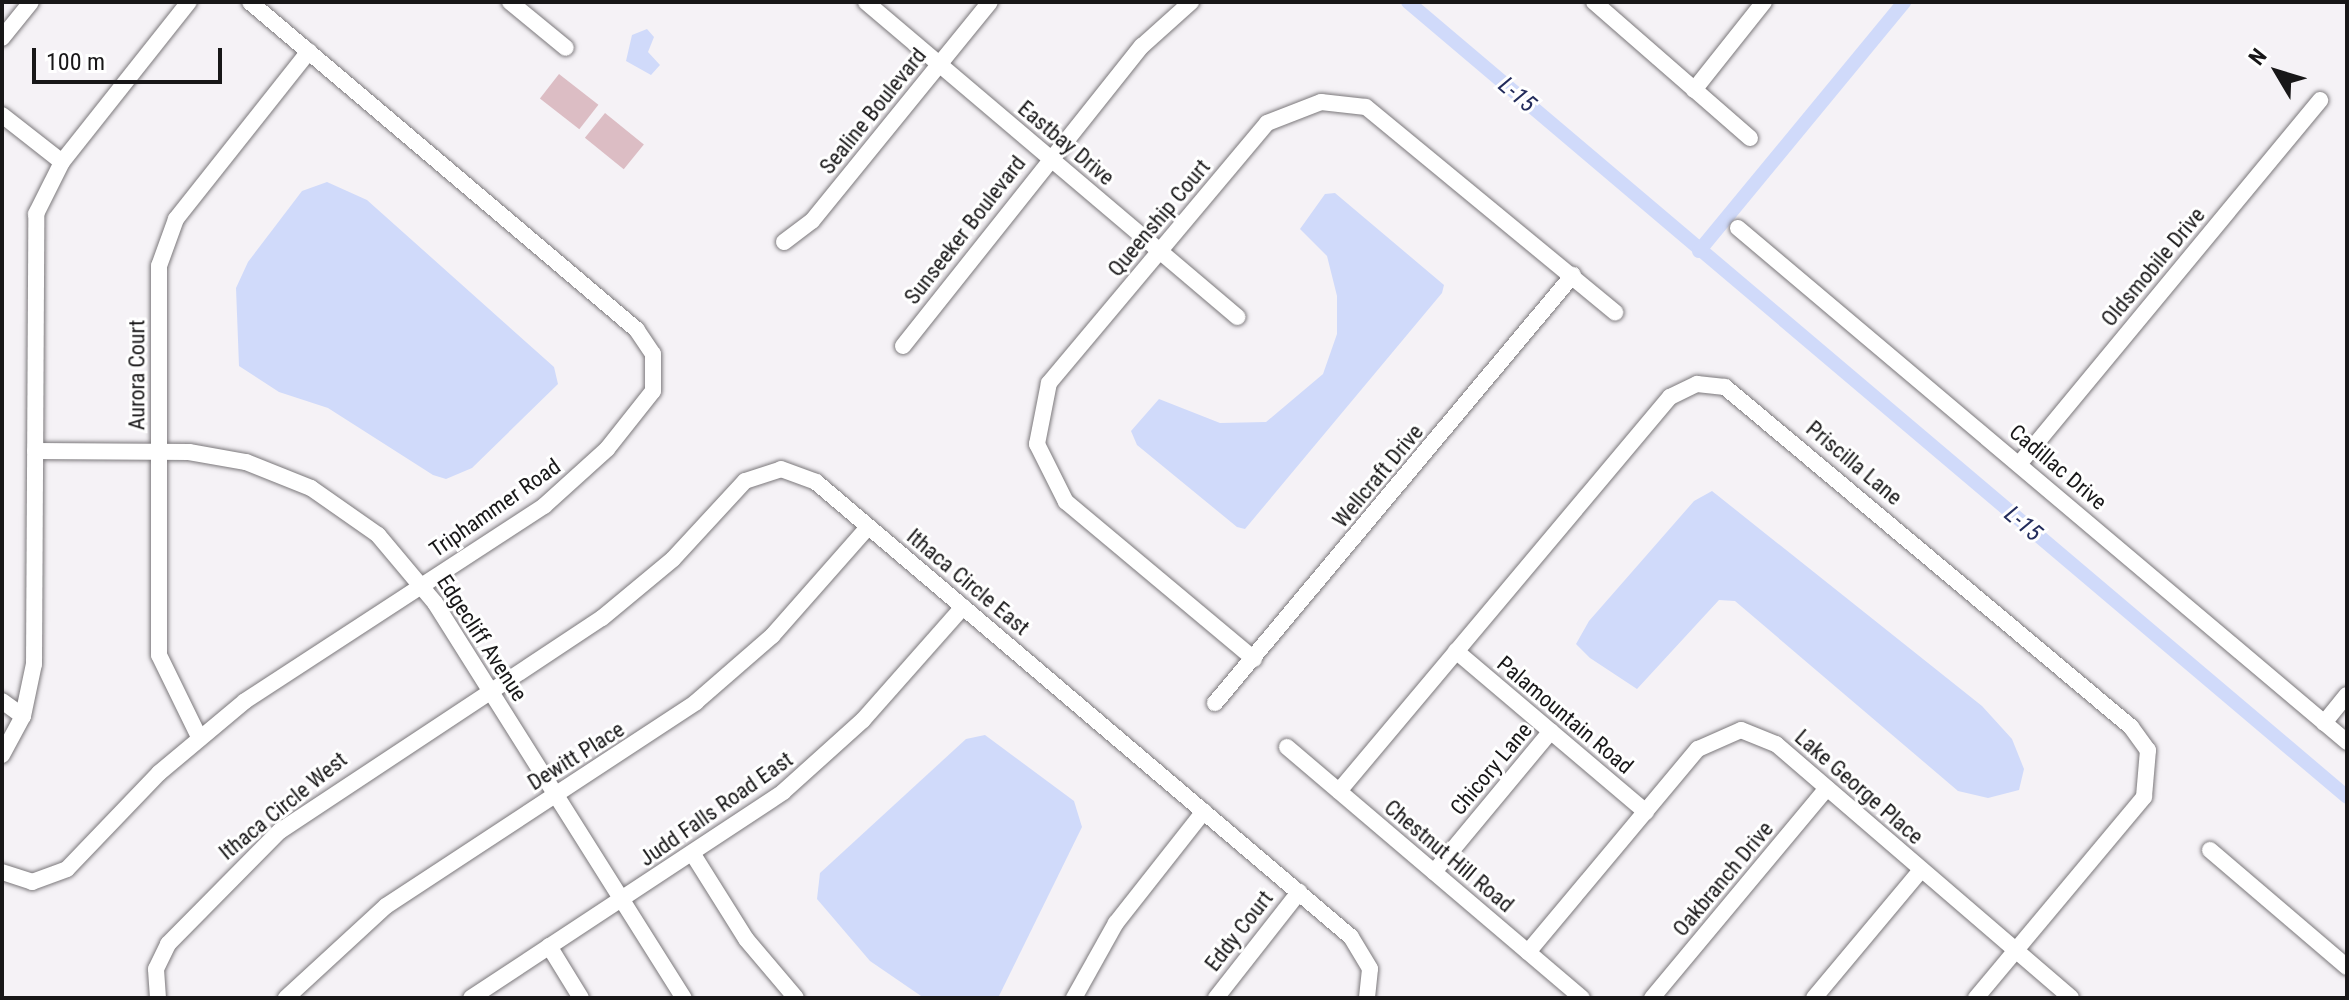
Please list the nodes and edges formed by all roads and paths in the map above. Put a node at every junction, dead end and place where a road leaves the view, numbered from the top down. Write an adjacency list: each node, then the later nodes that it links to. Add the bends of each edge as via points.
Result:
1 (31, 2): 10 (street)
2 (189, 2): 19 (street)
3 (250, 2): 12 (street, Triphammer Road)
4 (510, 2): 11 (street)
5 (866, 2): 13 (street, Eastbay Drive)
6 (990, 2): 13 (street, Sealine Boulevard)
7 (1191, 2): 18 (street, Sunseeker Boulevard, via 1142,46)
8 (1594, 2): 14 (street)
9 (1764, 2): 14 (street)
10 (2, 38)
11 (566, 48)
12 (309, 51): 28 (street, Aurora Court, via 167,237 159,266); 31 (street, Triphammer Road, via 637,330 656,363 649,400 577,478)
13 (939, 64): 18 (street, Eastbay Drive); 21 (street, Sealine Boulevard, via 812,221)
14 (1694, 90): 17 (street)
15 (2320, 100): 29 (street, Oldsmobile Drive)
16 (2, 115): 19 (street)
17 (1750, 138)
18 (1050, 158): 22 (street, Eastbay Drive); 26 (street, Sunseeker Boulevard)
19 (62, 162): 27 (street, via 35,224)
20 (1738, 228): 29 (street, Cadillac Drive)
21 (784, 242)
22 (1160, 252): 23 (street, Queenship Court, via 1267,123 1293,109 1347,102 1381,117); 25 (street, Eastbay Drive); 34 (street, Queenship Court, via 1049,383 1037,444 1066,502)
23 (1573, 275): 24 (street, Queenship Court); 34 (street, Wellcraft Drive)
24 (1615, 312)
25 (1237, 317)
26 (903, 346)
27 (35, 451): 28 (street, Edgecliff Avenue); 39 (street, via 34,664)
28 (159, 451): 31 (street, Edgecliff Avenue, via 235,460 311,488 378,535); 42 (street, Aurora Court, via 160,664)
29 (2020, 463): 40 (street, Cadillac Drive)
30 (868, 527): 32 (street, Ithaca Circle East); 35 (street, Ithaca Circle East, via 808,476 762,472 638,589); 48 (street, Dewitt Place, via 735,670)
31 (423, 586): 35 (street, Edgecliff Avenue); 42 (street, Triphammer Road)
32 (963, 607): 49 (street, Ithaca Circle East); 52 (street, Judd Falls Road East, via 824,757)
33 (1456, 651): 41 (street, Palamountain Road); 47 (street, Priscilla Lane); 59 (street, Priscilla Lane, via 1670,397 1697,384 1734,391 2144,742 2151,769 2144,797)
34 (1254, 659): 38 (street, Wellcraft Drive)
35 (489, 690): 48 (street, Edgecliff Avenue); 62 (street, Ithaca Circle West, via 320,799 243,865 163,951)
36 (2347, 695): 40 (street)
37 (2, 701): 39 (street)
38 (1215, 703)
39 (23, 716): 45 (street)
40 (2324, 723): 43 (street, Cadillac Drive)
41 (1551, 731): 50 (street, Palamountain Road); 55 (street, Chicory Lane)
42 (199, 737): 54 (street, Triphammer Road, via 67,869 32,882)
43 (2347, 742)
44 (1287, 747): 47 (street, Chestnut Hill Road)
45 (2, 755)
46 (1827, 788): 50 (street, Lake George Place, via 1768,738 1732,731 1698,749); 53 (street, Lake George Place); 72 (street, Oakbranch Drive)
47 (1339, 791): 55 (street, Chestnut Hill Road)
48 (555, 796): 57 (street, Edgecliff Avenue); 63 (street, Dewitt Place, via 386,906)
49 (1204, 811): 56 (street, Ithaca Circle East); 68 (street, via 1116,923)
50 (1646, 812): 60 (street, Lake George Place)
51 (2210, 850): 61 (street)
52 (694, 856): 57 (street, Judd Falls Road East); 67 (street, via 746,939)
53 (1921, 870): 59 (street, Lake George Place); 73 (street)
54 (2, 872)
55 (1434, 872): 60 (street, Chestnut Hill Road)
56 (1299, 892): 69 (street, Eddy Court); 70 (street, Ithaca Circle East, via 1364,952)
57 (621, 901): 58 (street, Judd Falls Road East); 66 (street, Edgecliff Avenue)
58 (549, 946): 64 (street, Judd Falls Road East); 65 (street)
59 (2016, 951): 74 (street, Priscilla Lane); 75 (street, Lake George Place)
60 (1528, 952): 71 (street, Chestnut Hill Road)
61 (2347, 967)
62 (158, 998)
63 (286, 998)
64 (471, 998)
65 (581, 998)
66 (684, 998)
67 (796, 998)
68 (1074, 998)
69 (1216, 998)
70 (1367, 998)
71 (1582, 998)
72 (1652, 998)
73 (1814, 998)
74 (1976, 998)
75 (2071, 998)

